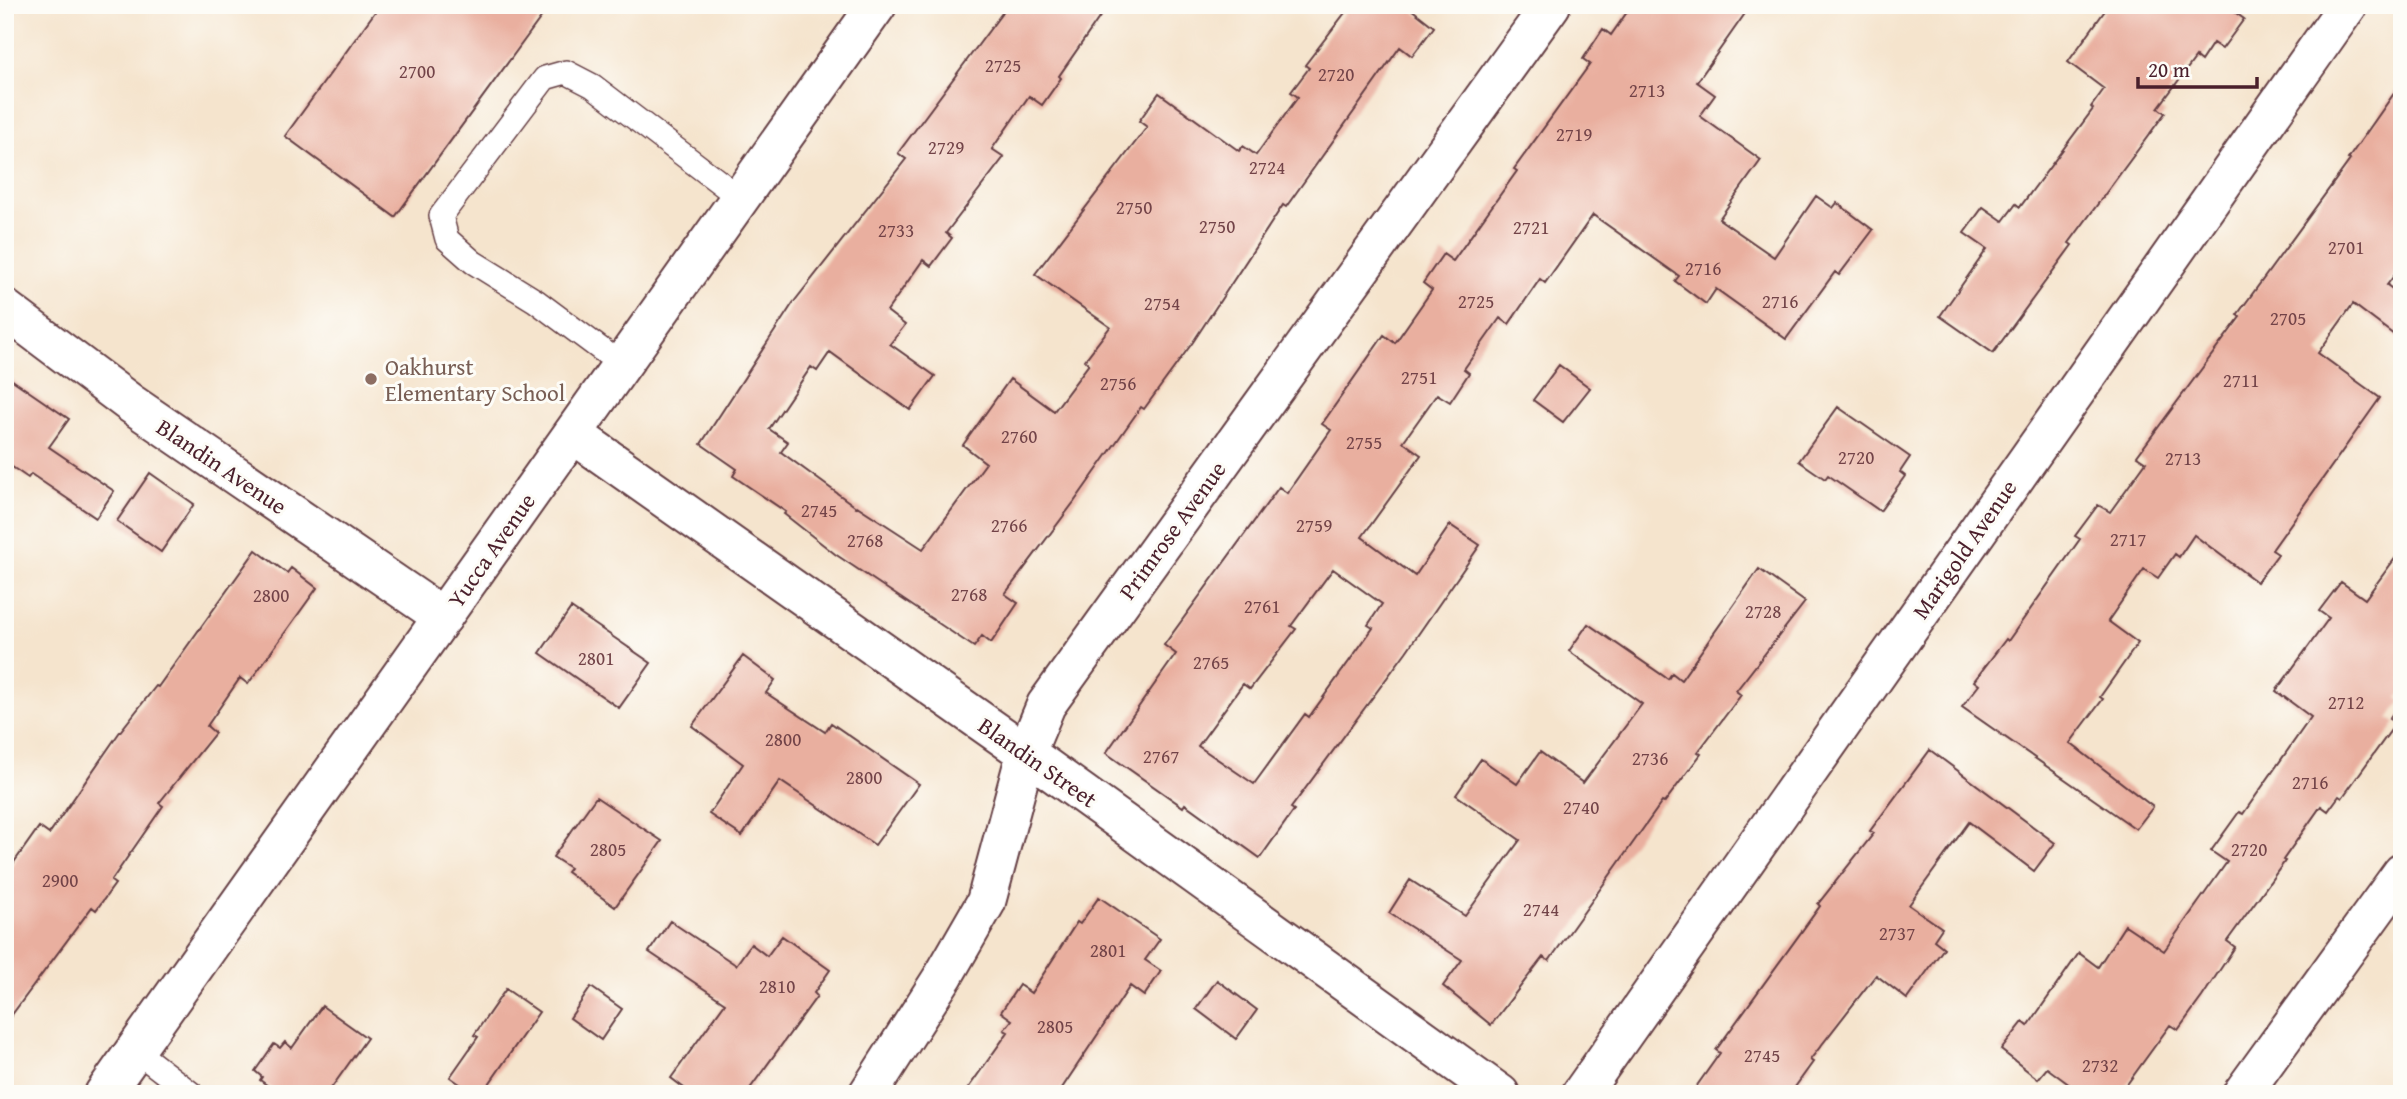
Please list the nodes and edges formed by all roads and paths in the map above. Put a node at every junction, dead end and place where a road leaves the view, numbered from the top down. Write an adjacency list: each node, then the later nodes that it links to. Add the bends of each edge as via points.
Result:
1 (877, 5): 4 (street, Yucca Avenue)
2 (1551, 5): 9 (street, Primrose Avenue, via 1046,705)
3 (2348, 5): 16 (street, Marigold Avenue)
4 (740, 198): 6 (street, Yucca Avenue); 6 (lane, via 593,86 565,72 545,78 441,216 447,239 473,262 536,301)
5 (5, 309): 8 (street, Blandin Avenue, via 130,403)
6 (622, 365): 7 (street, Yucca Avenue)
7 (573, 434): 8 (street, Yucca Avenue); 9 (street, Blandin Street)
8 (443, 617): 11 (street, Yucca Avenue)
9 (1026, 753): 14 (street, Primrose Avenue, via 986,902); 15 (street, Blandin Street)
10 (2402, 873): 17 (street)
11 (135, 1050): 12 (street, Yucca Avenue); 13 (lane)
12 (104, 1094)
13 (192, 1094)
14 (868, 1094)
15 (1500, 1094)
16 (1581, 1094)
17 (2242, 1094)

